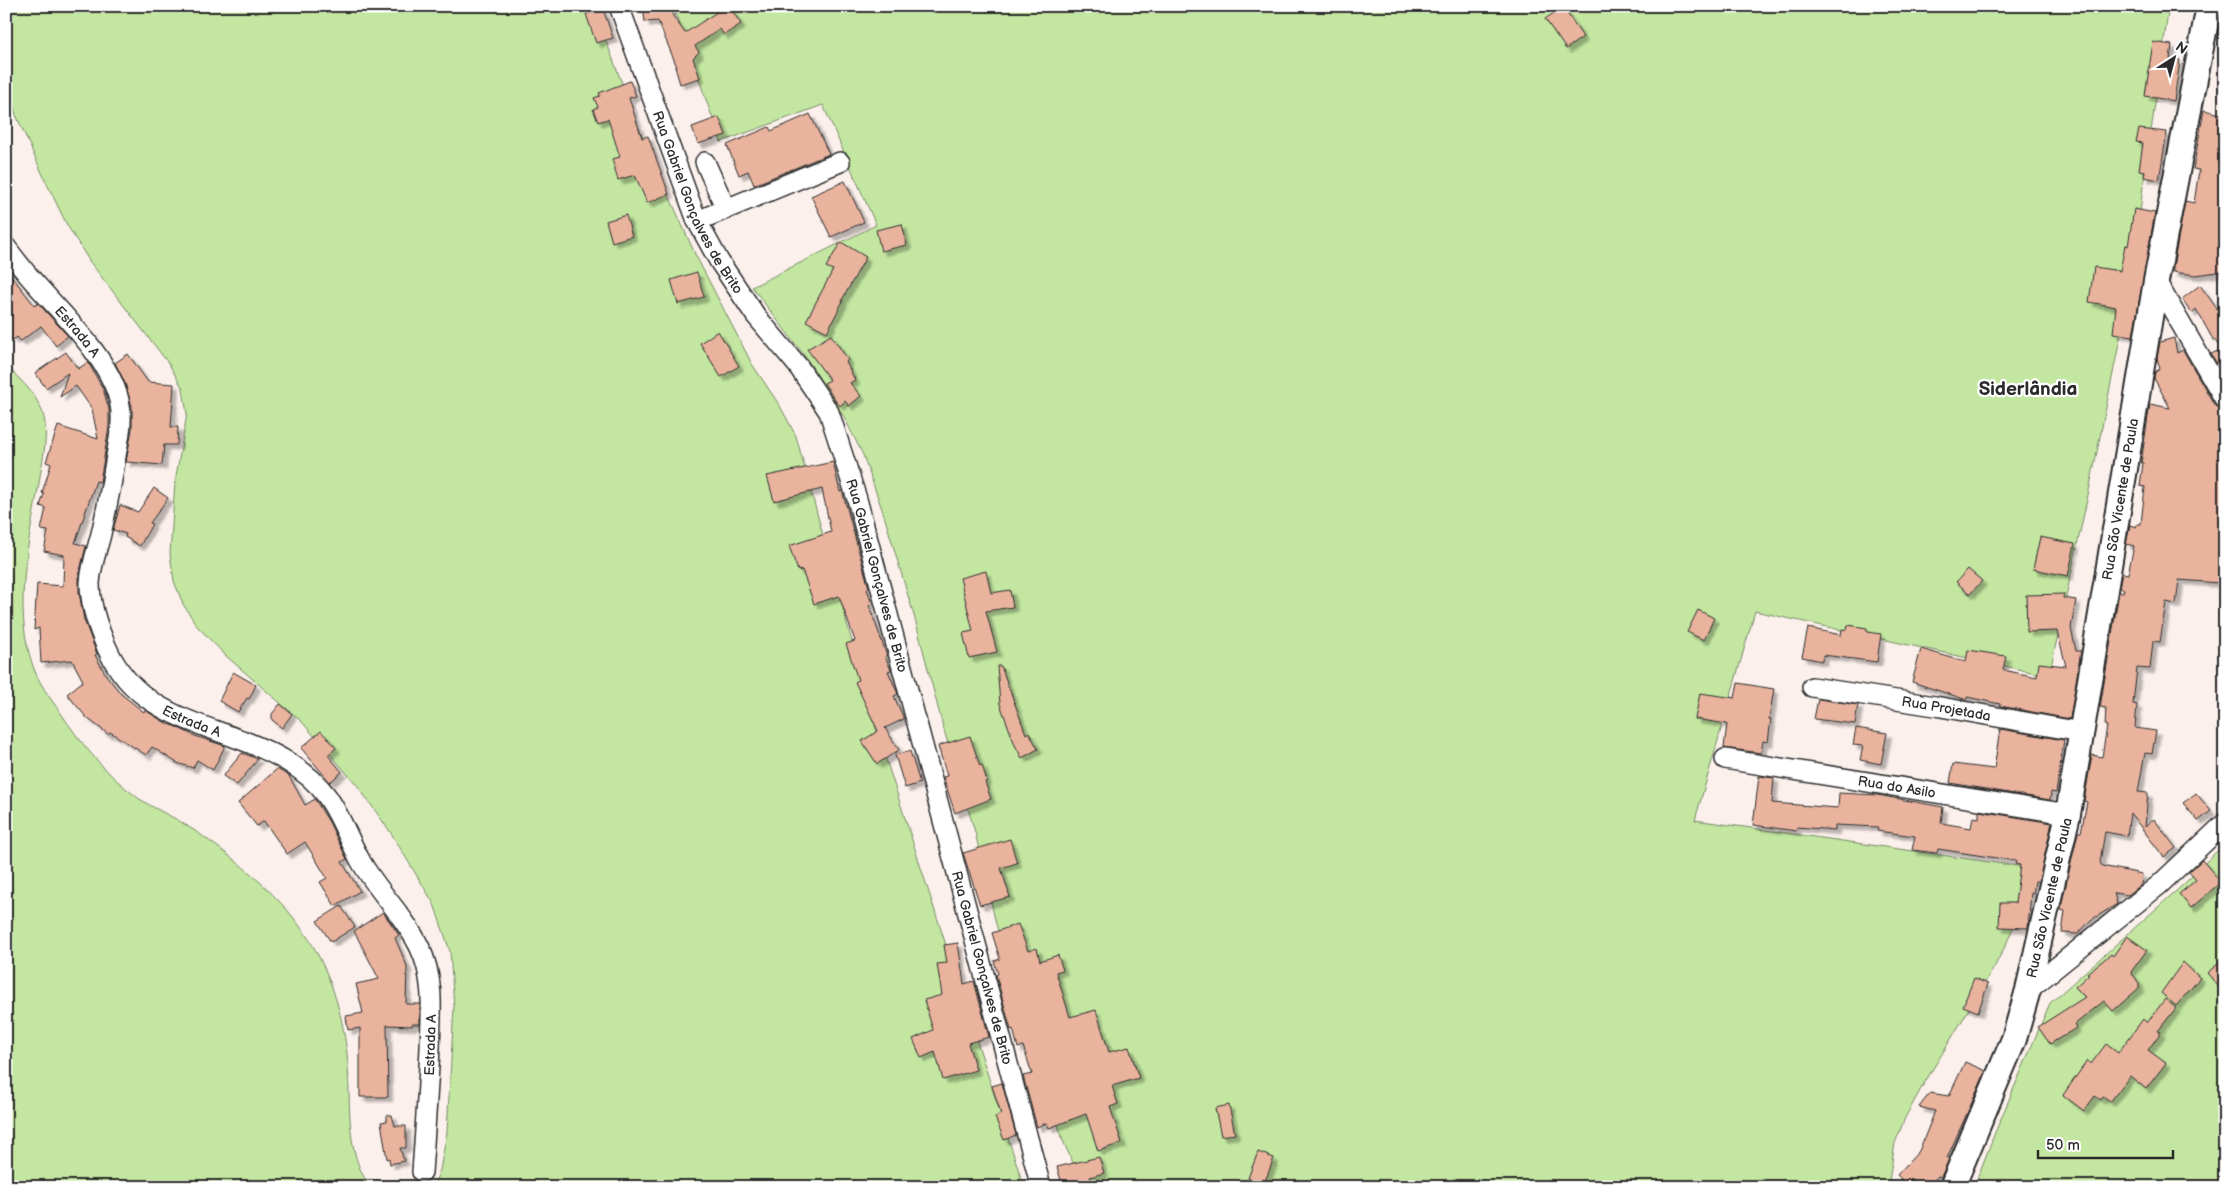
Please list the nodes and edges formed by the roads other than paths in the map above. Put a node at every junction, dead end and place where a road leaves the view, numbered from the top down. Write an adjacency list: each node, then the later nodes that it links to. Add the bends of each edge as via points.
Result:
1 (619, 6): 6 (street, Rua Gabriel Gonçalves de Brito)
2 (2208, 6): 8 (street, Rua São Vicente de Paula)
3 (705, 162): 5 (street)
4 (840, 162): 5 (street)
5 (726, 209): 6 (street)
6 (697, 221): 17 (street, Rua Gabriel Gonçalves de Brito, via 756,316 816,390 837,435 857,499)
7 (6, 247): 16 (street, Estrada A, via 96,356 115,387 120,402 121,431 90,584 96,617 112,660 132,686 158,707 280,758 315,782 331,799 375,886 420,947 429,972 432,994)
8 (2156, 281): 9 (street); 11 (street, Rua São Vicente de Paula)
9 (2225, 400)
10 (1812, 687): 11 (street, Rua Projetada)
11 (2081, 732): 13 (street, Rua São Vicente de Paula)
12 (1725, 759): 13 (street, Rua do Asilo)
13 (2068, 814): 15 (street, Rua São Vicente de Paula)
14 (2225, 823): 15 (street, via 2159,886)
15 (2028, 990): 18 (street, Rua São Vicente de Paula, via 2014,1039)
16 (422, 1172)
17 (1041, 1187)
18 (1952, 1187)

